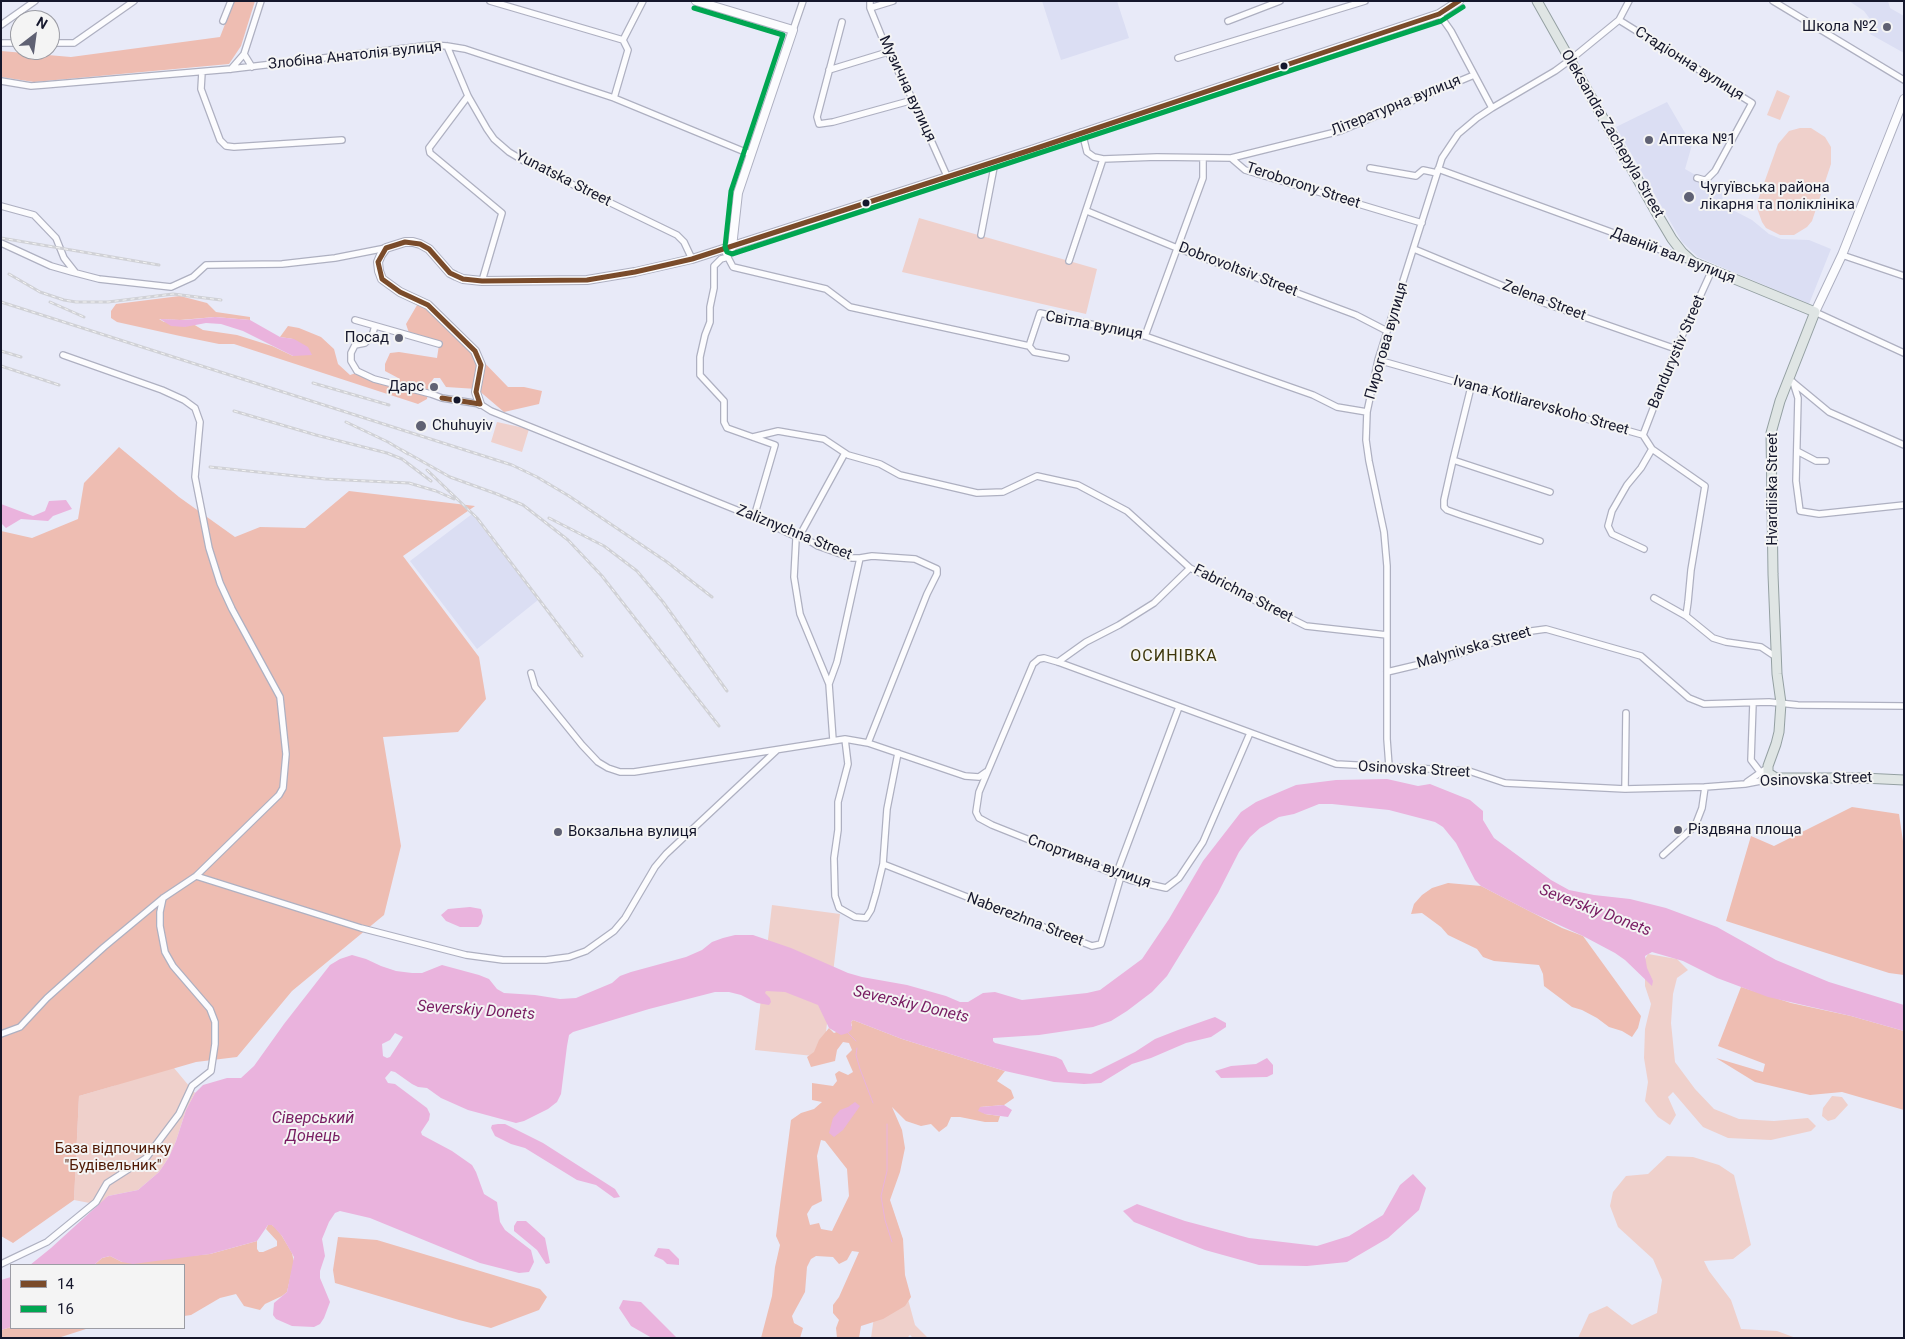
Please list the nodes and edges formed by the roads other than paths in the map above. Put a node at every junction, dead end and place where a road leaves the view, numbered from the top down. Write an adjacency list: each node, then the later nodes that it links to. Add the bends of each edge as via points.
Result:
1 (35, 1): 22 (street)
2 (134, 1): 25 (street, via 74,43)
3 (231, 1): 19 (street)
4 (262, 1): 28 (street)
5 (490, 1): 24 (street)
6 (643, 1): 24 (street)
7 (696, 1): 23 (street)
8 (803, 1): 23 (street)
9 (893, 1): 16 (street)
10 (1280, 1): 20 (street)
11 (1365, 1): 29 (street)
12 (1459, 1): 17 (street)
13 (1537, 1): 30 (main road, Oleksandra Zachepyla Street)
14 (1773, 1): 36 (street)
15 (1628, 2): 18 (street)
16 (870, 4): 27 (street, Музична вулиця)
17 (1439, 14): 35 (street); 43 (street)
18 (1619, 20): 30 (street, Пирогова вулиця); 53 (street, Стадіонна вулиця, via 1752,103 1715,171 1708,179)
19 (224, 21)
20 (1228, 21)
21 (842, 22): 33 (street)
22 (1, 26)
23 (793, 30): 45 (street)
24 (623, 40): 39 (street, via 628,50)
25 (60, 43)
26 (446, 46): 31 (street, Злобіна Анатолія вулиця); 38 (street, Yunatska Street); 39 (street, Злобіна Анатолія вулиця, via 465,49)
27 (888, 52): 33 (street); 41 (street, Музична вулиця)
28 (244, 54): 31 (street); 32 (street)
29 (1178, 58)
30 (1570, 60): 42 (street, Пирогова вулиця); 67 (main road, Oleksandra Zachepyla Street, via 1672,239)
31 (252, 67): 32 (street, Злобіна Анатолія вулиця)
32 (231, 69): 34 (street, Злобіна Анатолія вулиця)
33 (828, 70): 41 (street, via 817,117 819,124)
34 (202, 72): 37 (street, Злобіна Анатолія вулиця, via 38,86); 44 (street, via 201,89 220,140 226,146)
35 (1474, 75): 42 (street); 47 (street, Літературна вулиця, via 1340,131)
36 (1904, 80)
37 (1, 81)
38 (468, 96): 65 (street, Yunatska Street, via 486,129 509,152 677,235); 71 (street, via 429,148 430,153 502,213)
39 (614, 98): 45 (street, Злобіна Анатолія вулиця)
40 (1904, 99): 63 (street, Hvardiiska Street)
41 (913, 100): 52 (street, Музична вулиця)
42 (1492, 108): 51 (street, Пирогова вулиця, via 1458,134 1448,147)
43 (1082, 132): 48 (street, via 1087,152); 49 (street)
44 (342, 140)
45 (750, 154): 60 (street, via 738,193)
46 (1203, 158): 47 (street, Teroborony Street); 48 (street, Teroborony Street); 61 (street, via 1202,178)
47 (1230, 158): 56 (street, Teroborony Street, via 1245,170)
48 (1103, 159): 55 (street)
49 (995, 162): 52 (street); 57 (street)
50 (1370, 168): 51 (street, via 1416,176 1423,170)
51 (1438, 171): 56 (street, Пирогова вулиця); 67 (street, Давній вал вулиця)
52 (946, 176): 60 (street)
53 (1697, 178)
54 (1, 206): 69 (street, via 34,215 56,238 64,258)
55 (1087, 211): 61 (street, Dobrovoltsiv Street); 66 (street)
56 (1422, 223): 62 (street, Пирогова вулиця)
57 (981, 235)
58 (1, 243): 69 (street, via 51,266)
59 (386, 248): 69 (street, via 282,264 206,265 194,277 171,287 99,279); 71 (street, via 413,242 429,250 456,276); 86 (street, via 378,262 382,279 428,305 475,352 482,365 476,392)
60 (728, 248): 64 (street); 65 (street)
61 (1177, 248): 75 (street, Dobrovoltsiv Street, via 1356,315); 76 (street)
62 (1414, 249): 75 (street, Пирогова вулиця); 79 (street, Zelena Street, via 1544,303)
63 (1842, 255): 70 (street); 72 (street, Hvardiiska Street)
64 (728, 257): 78 (street, via 733,267 826,288 850,307); 89 (street, via 721,258 714,266 710,322 700,357 700,375 724,400 727,428)
65 (692, 259): 71 (street, via 587,280)
66 (1069, 261)
67 (1693, 262): 68 (main road, Давній вал вулиця)
68 (1712, 270): 72 (main road, Давній вал вулиця); 79 (street, Bandurystiv Street)
69 (75, 272)
70 (1904, 276)
71 (482, 281)
72 (1815, 312): 80 (street, Давній вал вулиця); 84 (main road, Hvardiiska Street)
73 (355, 320): 74 (street)
74 (375, 326): 77 (street); 86 (street, via 372,336 365,343 355,345 351,353 351,361 357,371 442,398)
75 (1387, 331): 83 (street, Пирогова вулиця)
76 (1145, 336): 78 (street, Світла вулиця, via 1040,313); 87 (street, Світла вулиця, via 1337,407)
77 (439, 344)
78 (1030, 346): 82 (street, via 1034,352)
79 (1676, 349): 88 (street, Bandurystiv Street)
80 (1904, 353)
81 (63, 355): 136 (street, via 162,390 194,408 200,422 195,477 209,548 232,609 280,697 286,754 282,791)
82 (1066, 358)
83 (1378, 360): 85 (street, Ivana Kotliarevskoho Street); 87 (street, Пирогова вулиця)
84 (1791, 380): 90 (street, via 1829,412); 92 (street, via 1798,398); 107 (main road, Hvardiiska Street, via 1776,411 1771,433)
85 (1472, 387): 88 (street, Ivana Kotliarevskoho Street); 94 (street)
86 (480, 404): 98 (street, Zaliznychna Street, via 491,412)
87 (1366, 412): 106 (street, Пирогова вулиця, via 1369,462 1384,532)
88 (1643, 435): 91 (street, Ivana Kotliarevskoho Street)
89 (753, 437): 93 (street, Fabrichna Street, via 778,431 824,439); 98 (street, via 775,445)
90 (1903, 442)
91 (1652, 449): 101 (street, via 1612,511 1608,526 1612,534); 105 (street, Ivana Kotliarevskoho Street, via 1705,486 1690,570)
92 (1797, 451): 95 (street, via 1816,461); 97 (street, via 1796,481 1802,513)
93 (844, 452): 99 (street); 103 (street, Fabrichna Street, via 880,464 900,475 977,493 1003,492 1037,476 1078,485 1127,511)
94 (1453, 460): 96 (street); 100 (street, via 1444,500 1447,510)
95 (1826, 461)
96 (1550, 492)
97 (1904, 505)
98 (754, 517): 99 (street, Zaliznychna Street)
99 (798, 536): 102 (street, Zaliznychna Street, via 818,546); 112 (street, via 794,577 800,614)
100 (1540, 541)
101 (1644, 549)
102 (860, 558): 112 (street, via 837,662); 121 (street, Zaliznychna Street, via 915,559 938,571)
103 (1190, 568): 106 (street, Fabrichna Street, via 1306,626); 108 (street, via 1154,603)
104 (1654, 598): 105 (street)
105 (1686, 616): 107 (street, via 1713,638 1761,647)
106 (1387, 635): 110 (street, Пирогова вулиця)
107 (1776, 657): 114 (main road, Hvardiiska Street)
108 (1058, 662): 109 (street, Osinovska Street, via 1039,658); 116 (street, Osinovska Street)
109 (1033, 664): 126 (street, Спортивна вулиця)
110 (1387, 672): 113 (street, Malynivska Street, via 1450,658 1524,632 1546,629 1642,656 1696,702); 124 (street, Пирогова вулиця)
111 (531, 673): 122 (street, via 535,687 582,746 598,762 620,772)
112 (829, 684): 120 (street)
113 (1752, 703): 114 (street, Malynivska Street); 125 (street, via 1751,760)
114 (1781, 704): 115 (street, Malynivska Street); 125 (main road, Hvardiiska Street, via 1776,744)
115 (1904, 706)
116 (1178, 707): 118 (street, Osinovska Street); 137 (street, Naberezhna Street)
117 (1626, 713): 132 (street)
118 (1250, 733): 124 (street, Osinovska Street, via 1336,764); 137 (street, Спортивна вулиця, via 1203,842 1179,878 1166,888)
119 (845, 739): 120 (street); 121 (street); 135 (street, via 848,764 838,802 834,858 835,896 840,908 855,917 866,918)
120 (833, 740): 122 (street)
121 (868, 743): 123 (street)
122 (777, 750): 136 (street, via 666,854 614,931 586,951 569,957 502,960 466,956)
123 (898, 753): 127 (street); 135 (street, via 887,809)
124 (1390, 766): 132 (street, Osinovska Street, via 1469,771 1505,783)
125 (1764, 769): 128 (main road); 130 (street)
126 (988, 770): 127 (street); 133 (street, Спортивна вулиця)
127 (972, 778): 133 (street)
128 (1776, 778): 129 (main road, Osinovska Street); 130 (street, Osinovska Street)
129 (1904, 780)
130 (1745, 784): 131 (street, Osinovska Street)
131 (1705, 787): 132 (street, Osinovska Street); 134 (street, via 1695,826)
132 (1625, 789)
133 (979, 792): 137 (street, Спортивна вулиця, via 976,812 979,818)
134 (1663, 855)
135 (883, 864): 137 (street, Naberezhna Street, via 1092,946 1101,944)
136 (196, 876): 138 (street)
137 (1119, 876)
138 (164, 898): 139 (street, via 78,969 20,1027); 140 (street, via 160,926 165,952 210,1009 215,1022 211,1071 192,1086 179,1114 146,1158 107,1183 96,1202 47,1242)
139 (1, 1034)
140 (1, 1264)

